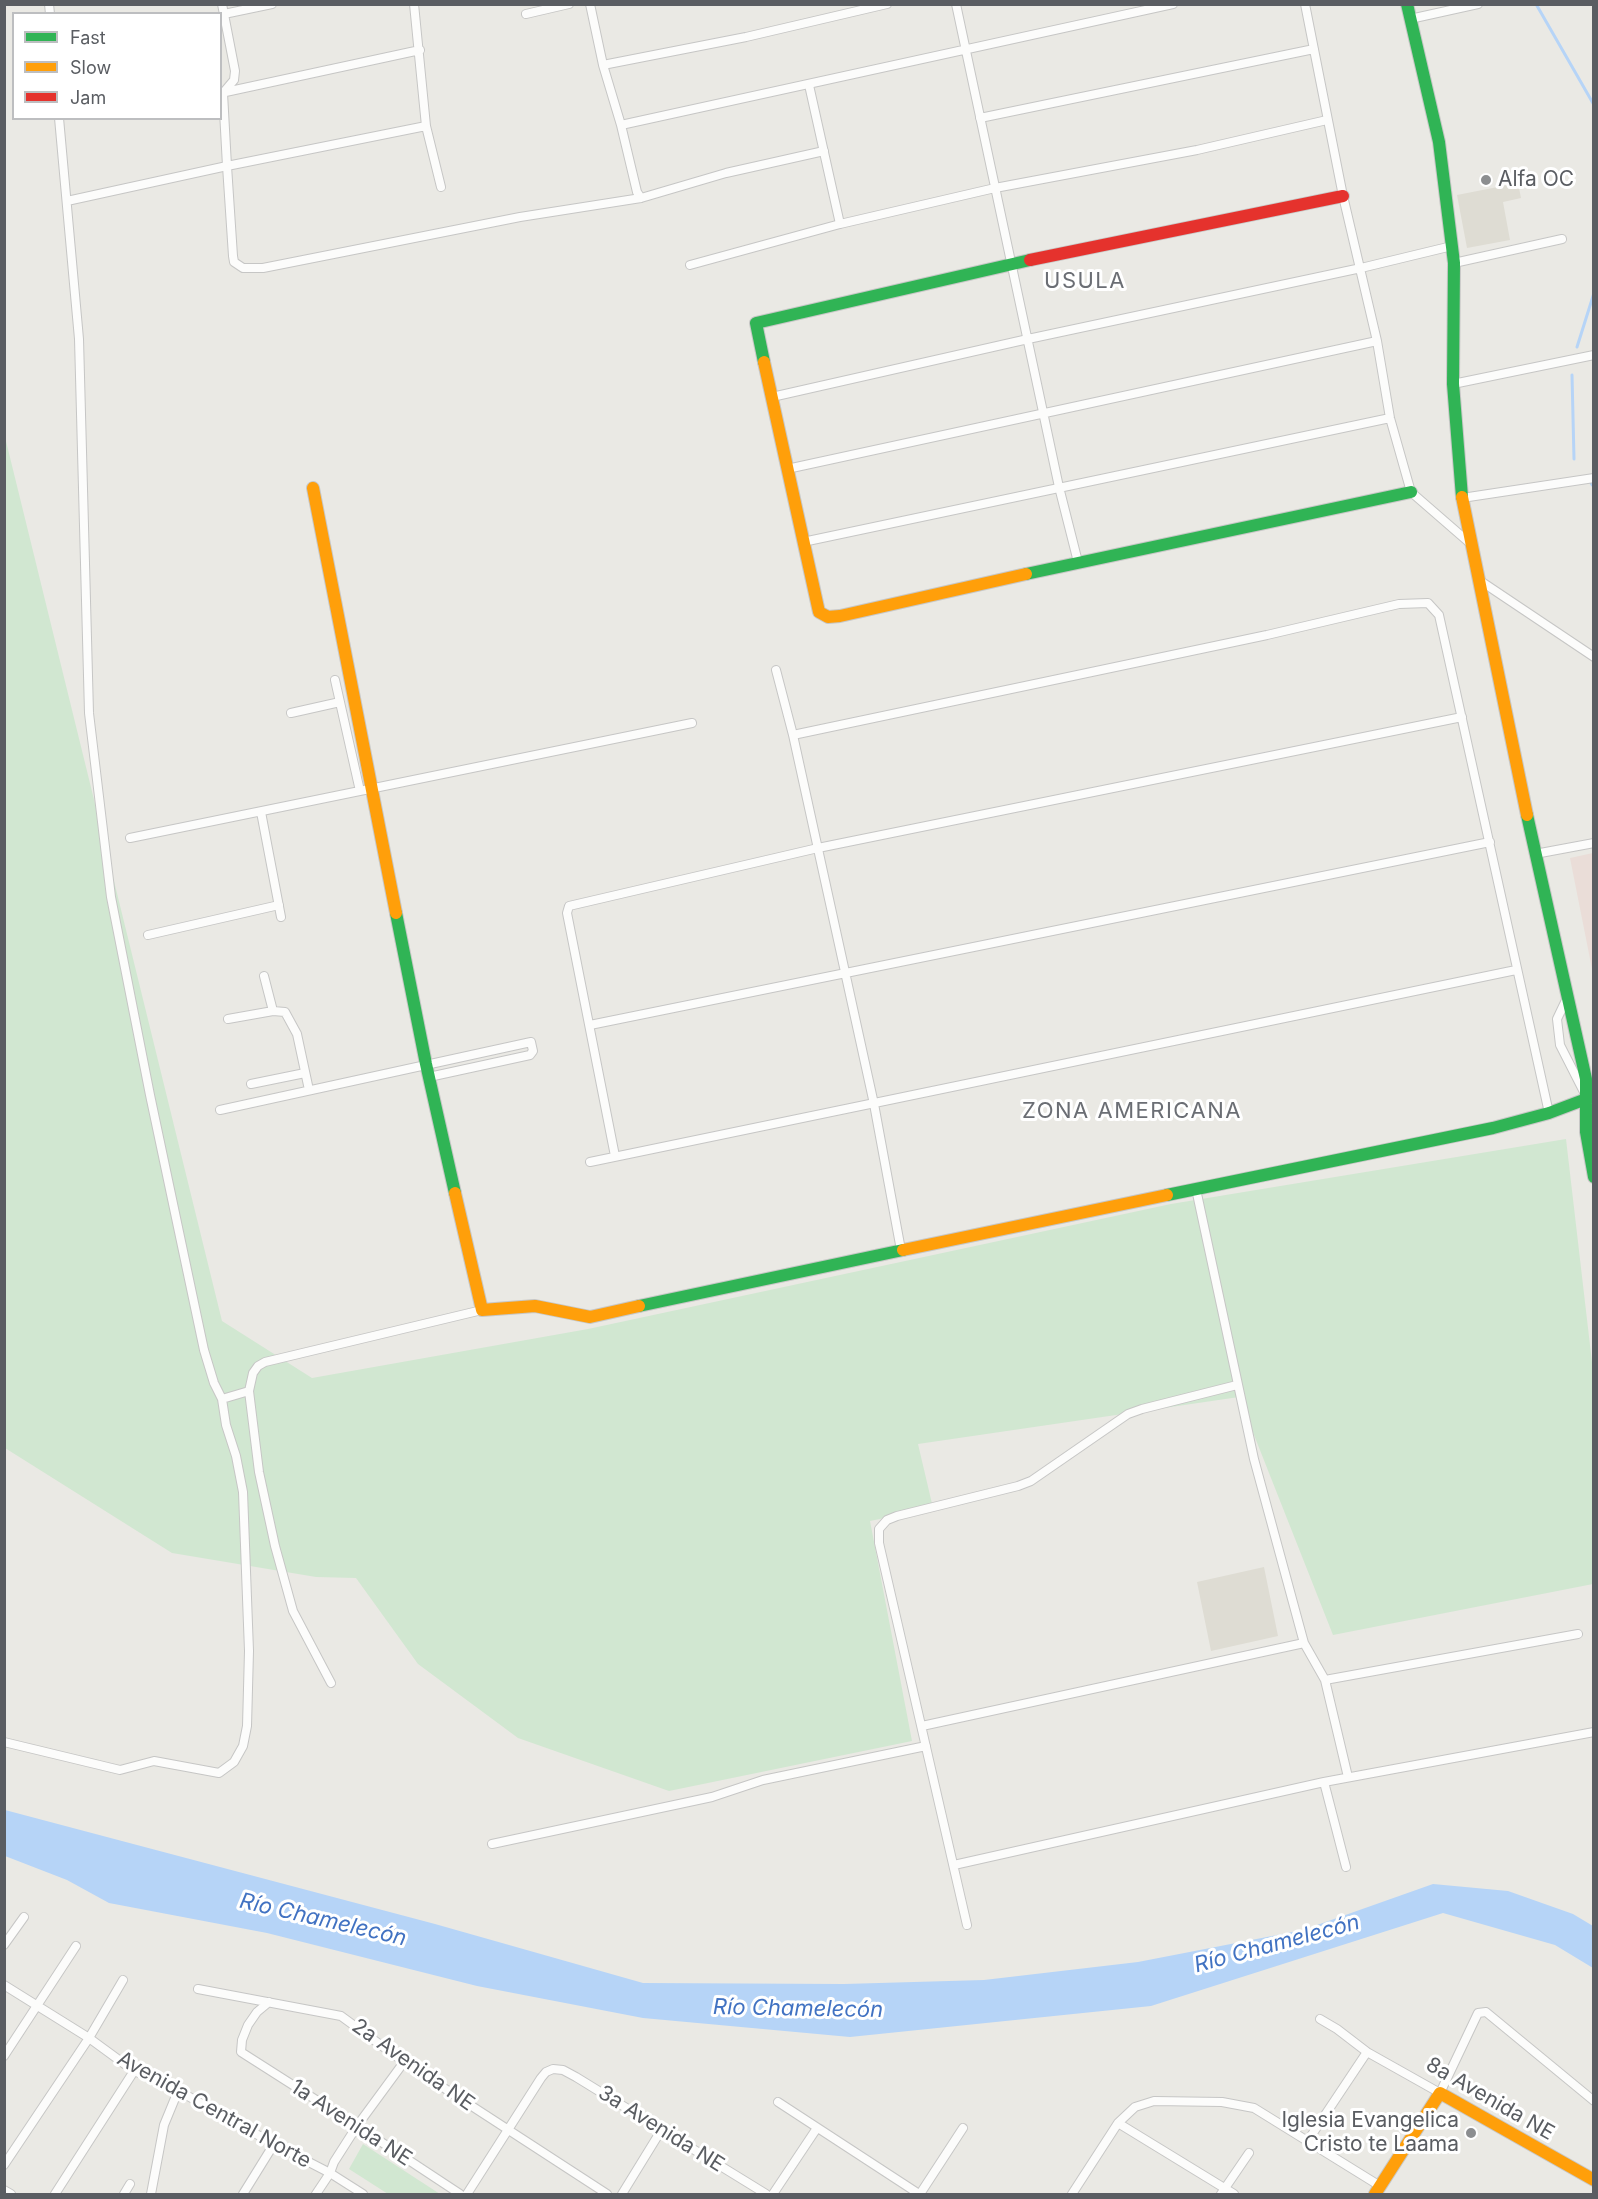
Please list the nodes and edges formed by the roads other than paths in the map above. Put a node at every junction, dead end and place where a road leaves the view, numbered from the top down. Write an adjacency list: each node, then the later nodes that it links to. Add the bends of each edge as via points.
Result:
1 (222, 4): 12 (street)
2 (272, 4): 12 (street)
3 (414, 4): 16 (street)
4 (569, 4): 13 (street)
5 (590, 4): 18 (street)
6 (887, 4): 18 (street)
7 (956, 4): 17 (street)
8 (1173, 4): 17 (street)
9 (1305, 4): 15 (street)
10 (1407, 4): 14 (street)
11 (1478, 4): 14 (street)
12 (224, 14): 20 (street, via 235,71 234,80)
13 (526, 14)
14 (1410, 20): 35 (street, via 1439,142)
15 (1314, 49): 21 (street); 23 (street)
16 (420, 50): 20 (street); 25 (street)
17 (964, 50): 19 (street); 21 (street)
18 (603, 65): 24 (street)
19 (809, 85): 24 (street); 26 (street)
20 (222, 93): 27 (street)
21 (980, 118): 29 (street)
22 (59, 120): 32 (street)
23 (1328, 120): 29 (street, via 1197,150); 30 (street)
24 (621, 124): 31 (street)
25 (426, 126): 27 (street); 28 (street)
26 (824, 151): 31 (street); 33 (street)
27 (227, 166): 31 (street, via 232,256 243,268 263,268); 32 (street)
28 (441, 188)
29 (995, 188): 33 (street); 37 (street)
30 (1343, 196): 37 (street); 39 (street)
31 (641, 198)
32 (67, 201): 99 (street, via 79,339 89,713 111,897 204,1350)
33 (840, 224): 38 (street)
34 (1562, 239): 36 (street)
35 (1452, 246): 36 (street); 39 (street)
36 (1454, 263): 43 (street)
37 (1012, 264): 40 (street); 44 (street, via 756,323)
38 (690, 266)
39 (1361, 268): 40 (street); 41 (street)
40 (1028, 339): 44 (street); 45 (street)
41 (1377, 341): 45 (street); 46 (street)
42 (1593, 355): 43 (street)
43 (1453, 384): 52 (street)
44 (772, 396): 47 (street)
45 (1043, 413): 47 (street); 49 (street)
46 (1390, 418): 49 (street); 51 (street)
47 (786, 469): 53 (street)
48 (1593, 478): 52 (street)
49 (1059, 487): 53 (street); 55 (street)
50 (313, 488): 65 (street)
51 (1411, 492): 54 (street); 55 (street)
52 (1462, 498): 54 (street)
53 (803, 542): 55 (street, via 819,612 828,617)
54 (1472, 546): 56 (street)
55 (1078, 562)
56 (1479, 580): 57 (street); 71 (street)
57 (1593, 657)
58 (776, 670): 64 (street)
59 (335, 680): 60 (street)
60 (340, 702): 61 (street); 65 (street)
61 (291, 713)
62 (1462, 717): 64 (street, via 1439,615 1428,603 1413,603); 68 (street); 70 (street)
63 (692, 723): 65 (street)
64 (793, 735): 70 (street)
65 (365, 790): 66 (street); 82 (street)
66 (261, 812): 67 (street); 72 (street)
67 (130, 838)
68 (1490, 843): 75 (street); 76 (street)
69 (1593, 843): 71 (street)
70 (818, 848): 76 (street); 81 (street, via 569,906 567,913)
71 (1535, 854): 78 (street)
72 (279, 904): 73 (street); 74 (street)
73 (281, 917)
74 (148, 935)
75 (1516, 970): 88 (street); 90 (street)
76 (846, 974): 81 (street); 88 (street)
77 (264, 976): 79 (street)
78 (1567, 998): 87 (street); 87 (street, via 1557,1019 1560,1045)
79 (273, 1011): 80 (street); 83 (street, via 285,1012 297,1034)
80 (228, 1019)
81 (591, 1025): 91 (street)
82 (426, 1064): 84 (street); 84 (street, via 532,1043 530,1055); 86 (street)
83 (305, 1073): 85 (street); 86 (street)
84 (429, 1077): 96 (street)
85 (251, 1084)
86 (309, 1090): 89 (street)
87 (1590, 1097): 90 (street); 93 (street, via 1586,1132)
88 (874, 1104): 91 (street); 95 (street)
89 (220, 1110)
90 (1549, 1113): 94 (street)
91 (615, 1156): 92 (street)
92 (590, 1162)
93 (1593, 1173)
94 (1197, 1189): 95 (street); 97 (street)
95 (901, 1250): 96 (street, via 590,1317 535,1306)
96 (482, 1310): 98 (street, via 265,1362 254,1373)
97 (1237, 1385): 101 (street); 104 (street, via 1128,1414 1031,1481 887,1520 879,1529 879,1544)
98 (249, 1390): 99 (street); 103 (street, via 261,1482 293,1611)
99 (222, 1399): 106 (street, via 243,1492 249,1651 247,1726 243,1746 234,1762 219,1773 154,1761 120,1770)
100 (1578, 1634): 102 (street)
101 (1304, 1643): 102 (street); 104 (street)
102 (1325, 1680): 108 (street)
103 (331, 1683)
104 (922, 1726): 107 (street)
105 (1593, 1732): 108 (street)
106 (4, 1742)
107 (926, 1746): 110 (street); 111 (street)
108 (1348, 1777): 109 (street)
109 (1324, 1782): 111 (street); 112 (street)
110 (492, 1844)
111 (954, 1865): 114 (street)
112 (1346, 1867)
113 (24, 1917): 115 (street)
114 (967, 1925)
115 (4, 1945)
116 (76, 1946): 121 (street)
117 (123, 1980): 123 (street)
118 (4, 1985): 121 (street, Avenida Central Norte)
119 (198, 1989): 120 (street, 2a Avenida NE)
120 (269, 2002): 126 (street, 2a Avenida NE, via 341,2016); 133 (street, 1a Avenida NE, via 248,2025 241,2052)
121 (37, 2006): 123 (street, Avenida Central Norte); 125 (street)
122 (1320, 2019): 124 (street, 8a Avenida NE)
123 (89, 2038): 127 (street, Avenida Central Norte); 141 (street)
124 (1367, 2052): 129 (street, 8a Avenida NE); 138 (street)
125 (4, 2056)
126 (404, 2062): 133 (street); 137 (street, 2a Avenida NE)
127 (134, 2071): 128 (street, Avenida Central Norte); 149 (street)
128 (178, 2091): 139 (street, Avenida Central Norte); 151 (street, via 164,2125)
129 (1440, 2093): 130 (street, via 1478,2013 1486,2012); 143 (street, 8a Avenida NE); 146 (street)
130 (1593, 2100)
131 (778, 2102): 134 (street)
132 (1118, 2123): 138 (street, via 1135,2107 1154,2100 1231,2102 1254,2108); 147 (street); 162 (street)
133 (357, 2126): 142 (street); 155 (street, 1a Avenida NE)
134 (817, 2128): 160 (street); 161 (street)
135 (963, 2128): 161 (street)
136 (662, 2129): 137 (street, 3a Avenida NE, via 576,2077 553,2069 541,2078); 158 (street); 159 (street, 3a Avenida NE)
137 (508, 2130): 156 (street); 157 (street, 2a Avenida NE)
138 (1307, 2142): 146 (street)
139 (274, 2144): 142 (street, Avenida Central Norte); 152 (street)
140 (1249, 2153): 147 (street)
141 (4, 2165)
142 (330, 2173): 153 (street); 154 (street, Avenida Central Norte)
143 (1593, 2180)
144 (130, 2184): 150 (street)
145 (4, 2190): 148 (street)
146 (1377, 2190)
147 (1223, 2192): 163 (street)
148 (11, 2194)
149 (55, 2194)
150 (124, 2194)
151 (151, 2194)
152 (243, 2194)
153 (316, 2194)
154 (363, 2194)
155 (460, 2194)
156 (467, 2194)
157 (607, 2194)
158 (622, 2194)
159 (766, 2194)
160 (773, 2194)
161 (920, 2194)
162 (1075, 2194)
163 (1234, 2194)

